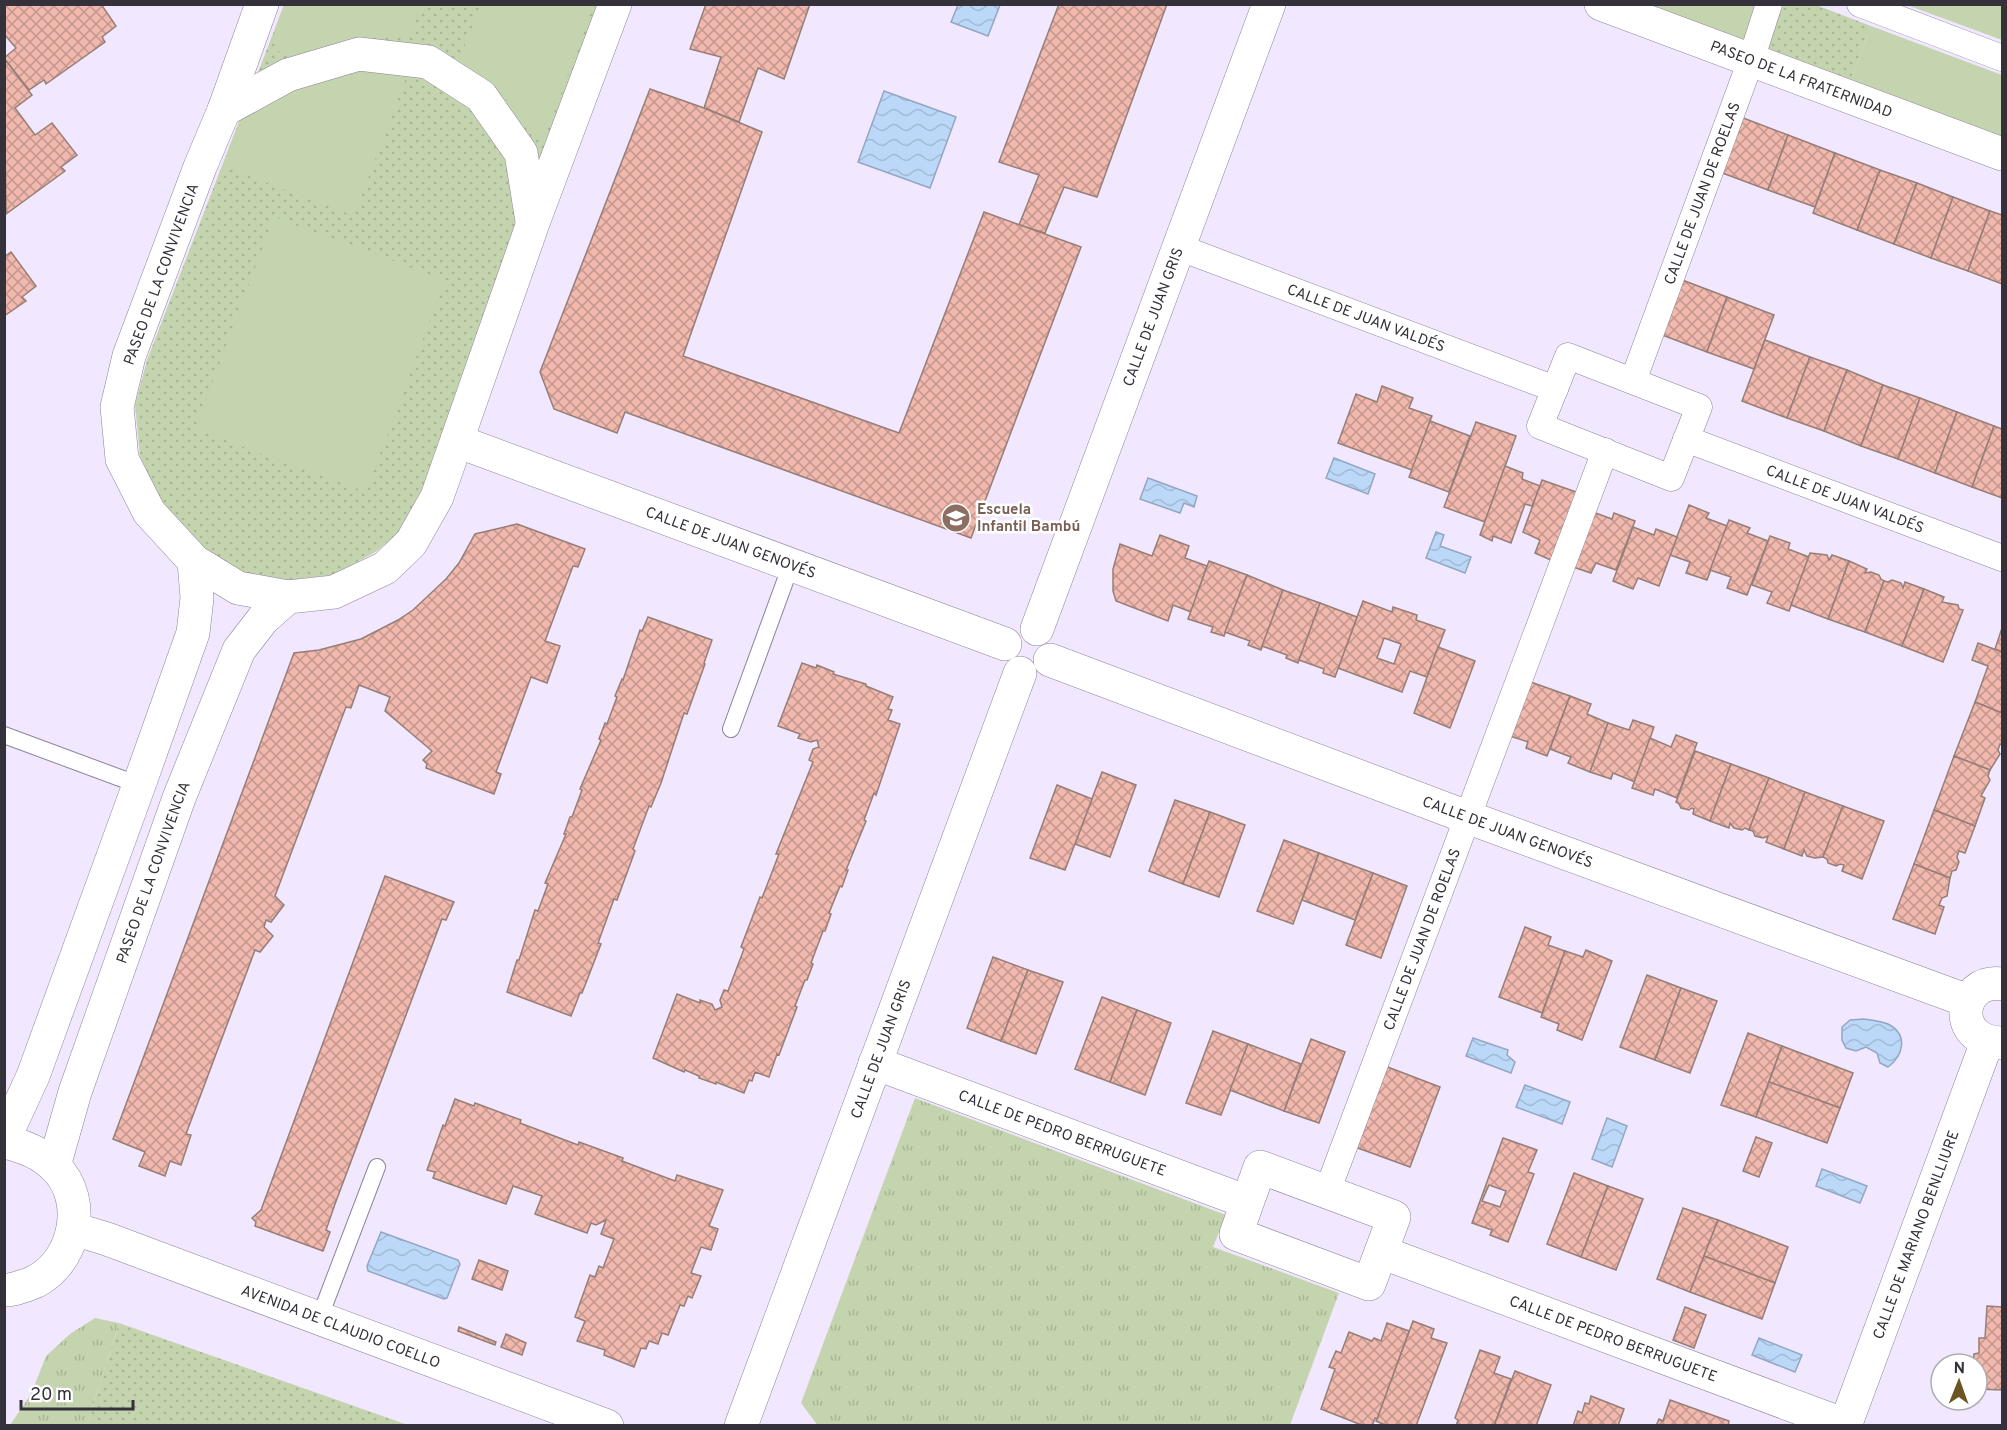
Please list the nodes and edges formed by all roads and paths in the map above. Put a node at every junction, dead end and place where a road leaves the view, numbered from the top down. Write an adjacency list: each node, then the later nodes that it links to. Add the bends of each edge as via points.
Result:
1 (262, 4): 9 (street, PASEO DE LA CONVIVENCIA)
2 (615, 4): 11 (street, PASEO DE LA CONVIVENCIA)
3 (1269, 4): 12 (street, CALLE DE JUAN GRIS)
4 (1601, 4): 8 (street, PASEO DE LA FRATERNIDAD)
5 (1769, 4): 8 (street, CALLE DE JUAN DE ROELAS)
6 (1860, 4): 7 (street)
7 (2002, 58)
8 (1751, 60): 10 (street, PASEO DE LA FRATERNIDAD); 13 (street, CALLE DE JUAN DE ROELAS)
9 (224, 110): 11 (street, PASEO DE LA CONVIVENCIA, via 288,75 359,54 428,62 481,96 521,153); 19 (street, PASEO DE LA CONVIVENCIA, via 129,356 117,407 122,459 149,512)
10 (2002, 154)
11 (532, 223): 16 (street, PASEO DE LA CONVIVENCIA)
12 (1178, 248): 14 (street, CALLE DE JUAN VALDÉS); 22 (street, CALLE DE JUAN GRIS)
13 (1633, 381): 14 (street, via 1568,356); 15 (street, via 1699,407)
14 (1555, 389): 17 (street, via 1540,426)
15 (1686, 439): 17 (street, via 1671,477); 18 (street, CALLE DE JUAN VALDÉS)
16 (457, 441): 20 (street, CALLE DE JUAN GENOVÉS); 21 (street, PASEO DE LA CONVIVENCIA, via 437,497 411,543 385,568 334,592)
17 (1605, 451): 29 (street, CALLE DE JUAN DE ROELAS)
18 (2002, 558)
19 (194, 561): 21 (street, PASEO DE LA CONVIVENCIA, via 238,588); 28 (street, via 197,598 193,633)
20 (791, 565): 23 (street, CALLE DE JUAN GENOVÉS); 26 (lane)
21 (288, 597): 35 (street, PASEO DE LA CONVIVENCIA, via 263,619 239,650 179,798 75,1092)
22 (1037, 629): 23 (street, via 1024,628 1012,633); 24 (street, via 1047,636)
23 (1005, 644): 25 (street, via 1010,666)
24 (1050, 660): 25 (street, via 1032,674); 29 (street, CALLE DE JUAN GENOVÉS)
25 (1020, 673): 33 (street, CALLE DE JUAN GRIS)
26 (731, 729)
27 (4, 735): 28 (lane)
28 (139, 785): 34 (street, via 33,1076)
29 (1467, 817): 31 (street, CALLE DE JUAN GENOVÉS); 37 (street, CALLE DE JUAN DE ROELAS)
30 (2002, 984): 31 (street, via 1992,982 1978,988)
31 (1968, 1001): 32 (street, via 1966,1018 1973,1033)
32 (1995, 1043): 45 (street, CALLE DE MARIANO BENLLIURE)
33 (875, 1063): 38 (street, CALLE DE PEDRO BERRUGUETE); 44 (street, CALLE DE JUAN GRIS)
34 (4, 1140): 35 (street, via 28,1147)
35 (54, 1166): 39 (street, via 74,1205)
36 (377, 1167): 42 (lane)
37 (1327, 1192): 38 (street, via 1260,1167); 40 (street, via 1394,1217)
38 (1247, 1202): 40 (street, via 1236,1234 1368,1284)
39 (74, 1228): 41 (street, via 58,1263 39,1281); 42 (street, AVENIDA DE CLAUDIO COELLO)
40 (1381, 1252): 45 (street, CALLE DE PEDRO BERRUGUETE)
41 (6, 1293)
42 (319, 1319): 43 (street, AVENIDA DE CLAUDIO COELLO)
43 (607, 1425)
44 (741, 1425)
45 (1845, 1425)

